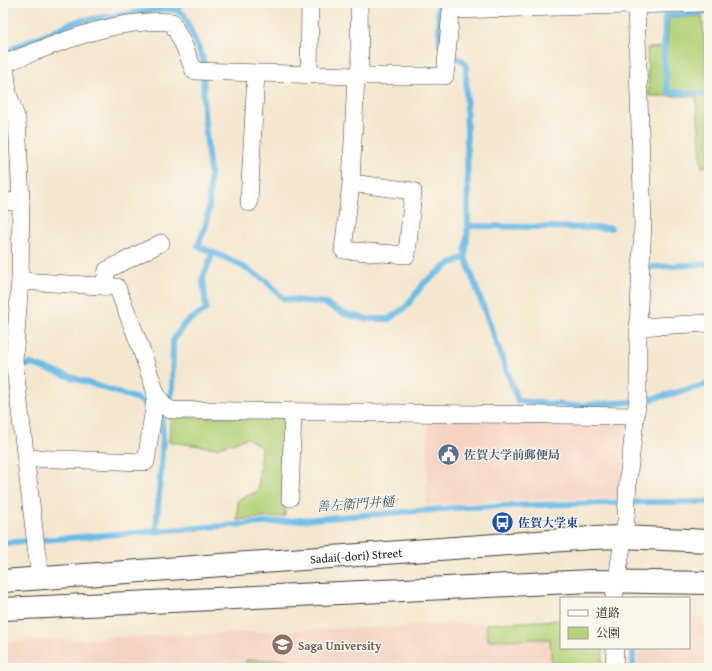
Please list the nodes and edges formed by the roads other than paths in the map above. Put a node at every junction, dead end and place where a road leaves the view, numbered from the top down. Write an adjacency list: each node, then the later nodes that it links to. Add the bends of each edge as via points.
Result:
1 (310, 3): 7 (street)
2 (359, 3): 8 (street, via 360,67)
3 (702, 3): 4 (street)
4 (636, 4): 8 (street, via 451,10 445,76); 17 (street, via 643,222)
5 (4, 61): 6 (street, via 101,28 153,20 172,22 194,71); 10 (street, via 8,93 17,120)
6 (256, 73): 7 (street); 12 (street)
7 (309, 75): 8 (street)
8 (356, 76): 9 (street)
9 (351, 183): 9 (street, via 413,191 407,255 343,250)
10 (21, 201): 11 (street); 14 (street)
11 (3, 202)
12 (249, 203)
13 (161, 242): 15 (street, via 107,270)
14 (20, 281): 15 (street); 21 (street, via 15,367)
15 (104, 286): 18 (street, via 117,287)
16 (709, 323): 17 (street)
17 (638, 327): 19 (street)
18 (160, 405): 20 (street); 21 (street, via 146,462)
19 (636, 407): 20 (street); 23 (street)
20 (293, 412): 22 (street)
21 (26, 458): 25 (street)
22 (290, 498)
23 (623, 537): 24 (main road, Sadai(-dori) Street); 25 (main road, Sadai(-dori) Street); 28 (street)
24 (709, 541)
25 (40, 580): 26 (main road, Sadai(-dori) Street)
26 (3, 582)
27 (709, 582): 28 (main road)
28 (615, 589): 29 (main road)
29 (3, 609)
30 (615, 649): 31 (street)
31 (614, 668)

